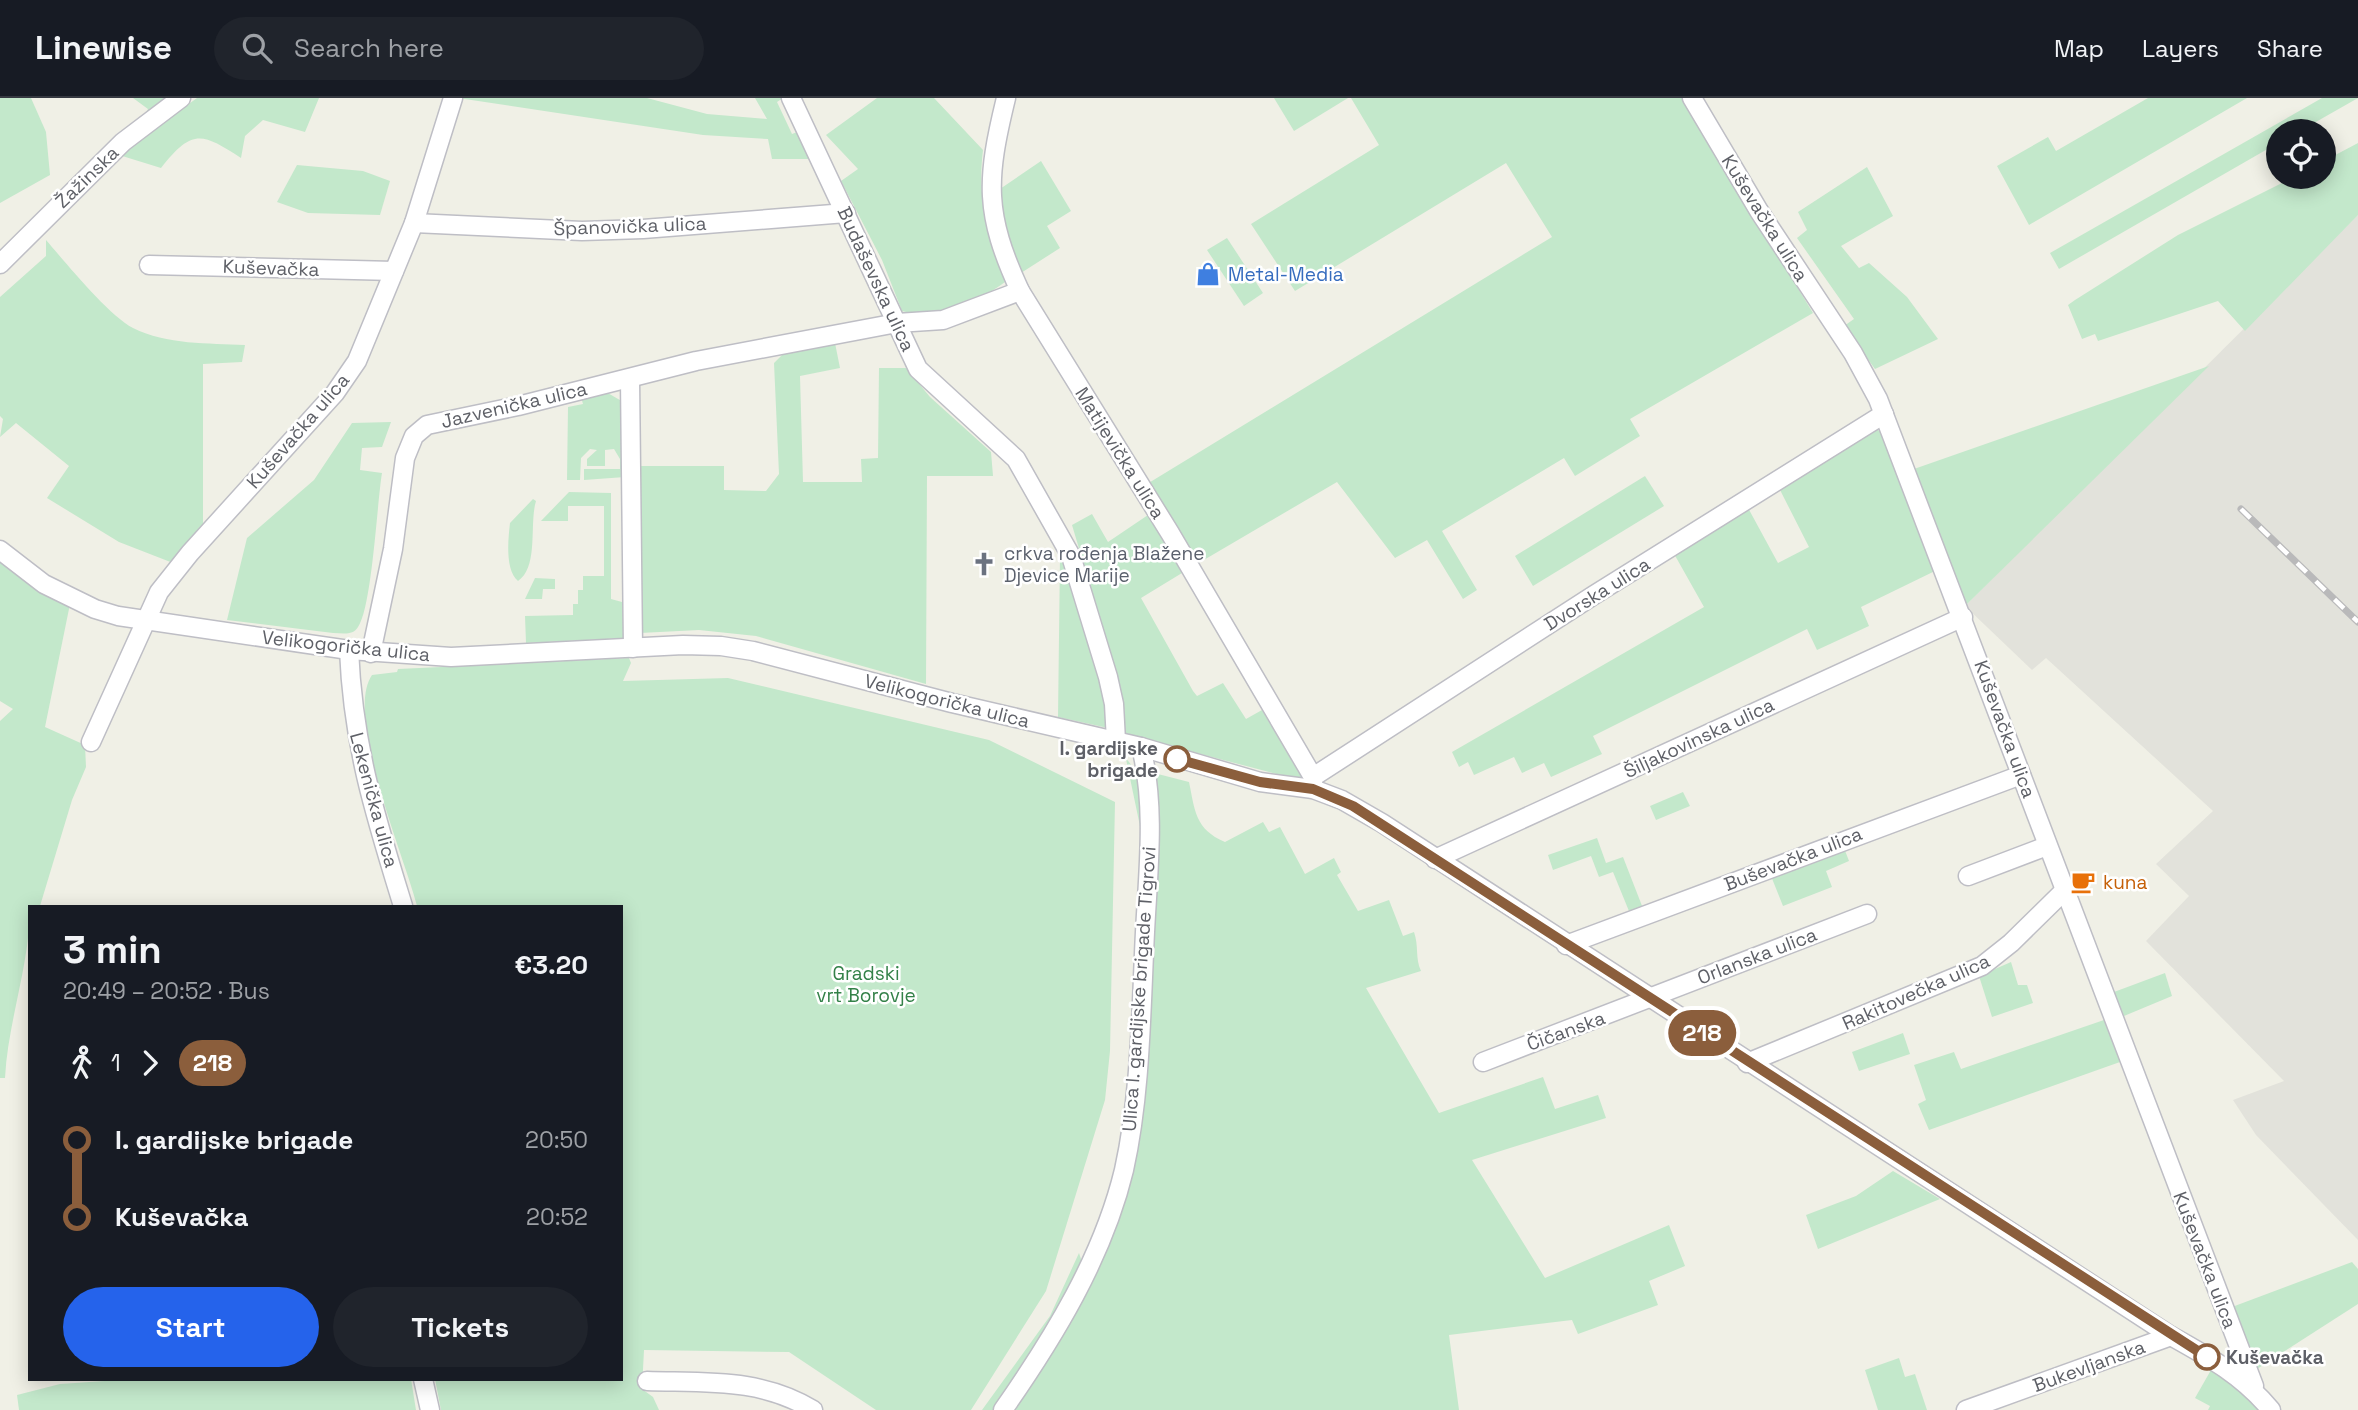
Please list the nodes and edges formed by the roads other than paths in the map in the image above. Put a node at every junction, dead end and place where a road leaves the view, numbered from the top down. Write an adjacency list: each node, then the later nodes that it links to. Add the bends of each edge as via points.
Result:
1 (181, 98): 8 (street, Žažinska, via 114,150)
2 (453, 98): 7 (street, Kuševačka ulica)
3 (792, 98): 6 (street, Budaševska ulica)
4 (1006, 98): 11 (street, Matijevička ulica, via 989,191 995,229)
5 (1692, 98): 14 (street, Kuševačka ulica, via 1857,361)
6 (846, 213): 7 (street, Španovička ulica, via 582,231); 12 (street, Budaševska ulica)
7 (414, 223): 10 (street, Kuševačka ulica)
8 (0, 264)
9 (149, 265): 10 (street, Kuševačka)
10 (394, 271): 17 (street, Kuševačka ulica, via 367,340 346,377 172,575)
11 (1020, 290): 12 (street, Jazvenička ulica, via 961,316); 25 (street, Matijevička ulica, via 1170,533)
12 (897, 323): 13 (street, Jazvenička ulica, via 696,361); 21 (street, Budaševska ulica, via 918,369 1016,459 1049,512 1071,555 1090,615 1114,704)
13 (630, 379): 18 (street); 20 (street, Jazvenička ulica, via 418,430 405,458 393,549)
14 (1884, 414): 16 (street, Kuševačka ulica); 25 (street, Dvorska ulica, via 1594,595)
15 (0, 550): 17 (street, Velikogorička ulica, via 44,584 77,601)
16 (1963, 617): 24 (street, Kuševačka ulica); 27 (street, Šiljakovinska ulica)
17 (146, 621): 19 (street, Velikogorička ulica); 22 (street, Kuševačka ulica)
18 (633, 648): 20 (street, Velikogorička ulica, via 505,656); 21 (street, Velikogorička ulica, via 704,644 753,651)
19 (349, 650): 20 (street, Velikogorička ulica); 30 (street, Lekenička ulica, via 360,760)
20 (370, 653)
21 (1116, 741): 23 (street, Velikogorička ulica)
22 (90, 742)
23 (1141, 747): 25 (street, Velikogorička ulica, via 1260,782); 42 (street, Ulica I. gardijske brigade Tigrovi, via 1148,791 1146,909 1126,1159 1110,1213 1077,1289 1045,1349)
24 (2021, 775): 26 (street, Kuševačka ulica); 32 (street, Buševačka ulica)
25 (1313, 783): 27 (street, Velikogorička ulica)
26 (2048, 846): 28 (street); 29 (street, Kuševačka ulica)
27 (1435, 859): 32 (street, Velikogorička ulica)
28 (1968, 876)
29 (2065, 890): 35 (street, Rakitovečka ulica, via 1982,966); 39 (street, Kuševačka ulica)
30 (403, 905)
31 (1867, 915): 33 (street, Orlanska ulica)
32 (1566, 945): 33 (street, Velikogorička ulica)
33 (1647, 998): 34 (street, Čičanska); 35 (street, Velikogorička ulica)
34 (1483, 1062)
35 (1748, 1063): 36 (street, Velikogorička ulica)
36 (2171, 1336): 39 (street, Velikogorička ulica, via 2226,1367); 43 (street, Bukevljanska)
37 (423, 1381): 40 (street)
38 (646, 1381): 41 (street, via 753,1385 789,1395)
39 (2256, 1391): 44 (street, Velikogorička ulica)
40 (430, 1410)
41 (813, 1410)
42 (1003, 1410)
43 (1966, 1410)
44 (2271, 1410)

